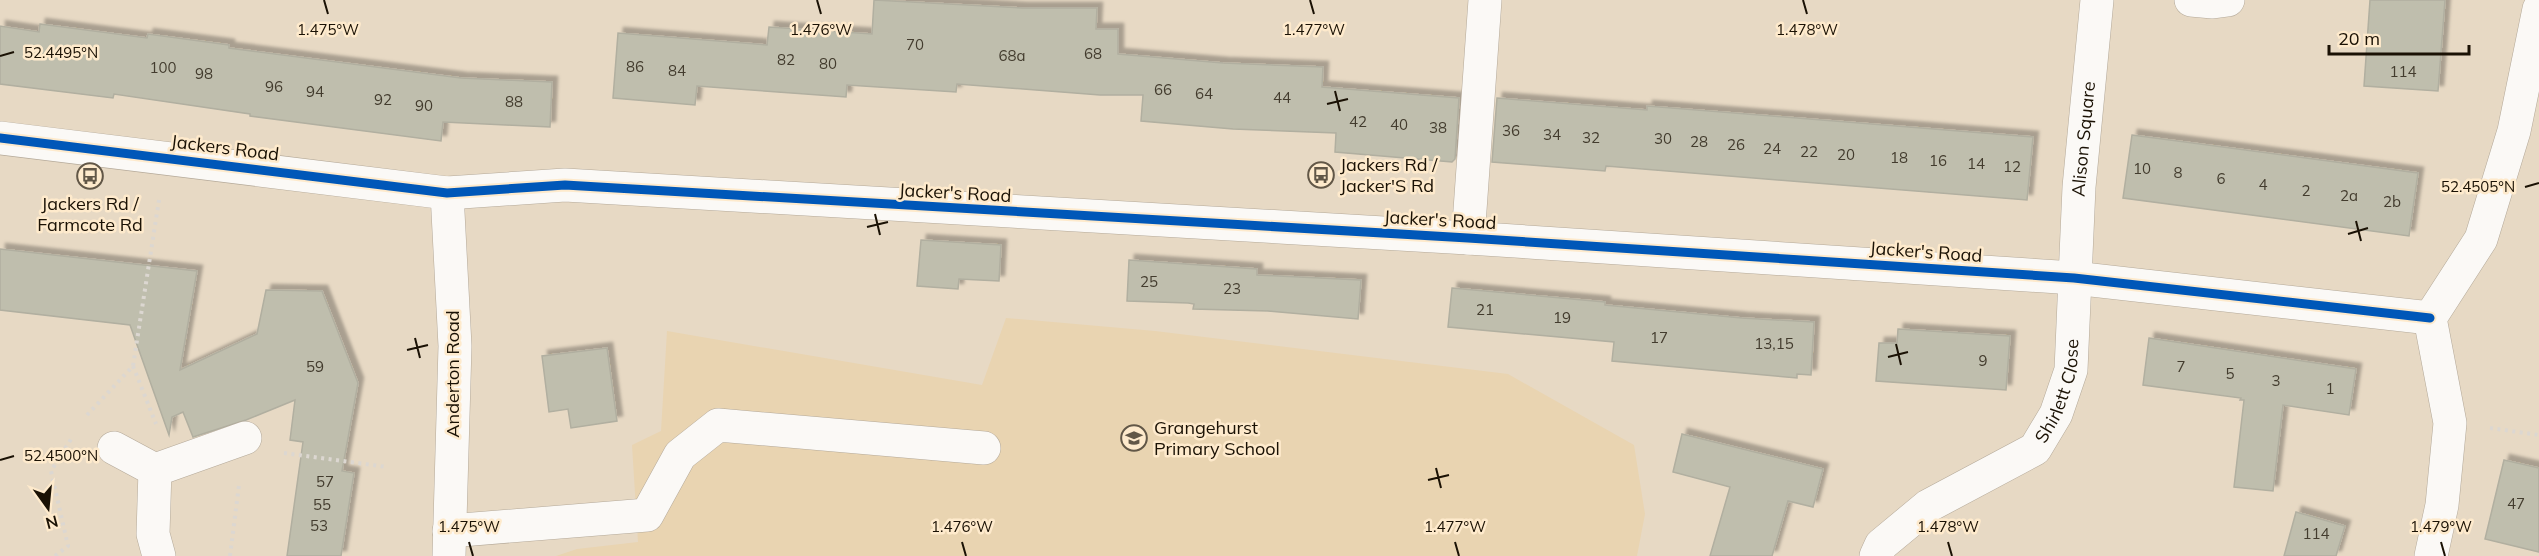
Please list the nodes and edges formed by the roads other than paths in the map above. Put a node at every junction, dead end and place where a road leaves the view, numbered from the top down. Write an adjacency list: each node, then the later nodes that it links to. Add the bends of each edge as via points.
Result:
1 (1485, 0): 8 (street)
2 (2097, 0): 9 (street, Alison Square)
3 (2191, 0): 4 (street)
4 (2228, 0)
5 (2539, 9): 10 (street, via 2514,131 2481,240)
6 (0, 138): 7 (street, Jackers Road)
7 (447, 193): 8 (street, Jacker's Road, via 565,186); 15 (street, Anderton Road, via 455,346)
8 (1468, 238): 9 (street, Jacker's Road)
9 (2074, 278): 10 (street, Jacker's Road); 17 (street, Shirlett Close, via 2071,370 2056,414 2035,449 1928,506 1881,545)
10 (2430, 318): 18 (street, via 2450,423 2442,505)
11 (245, 438): 14 (street)
12 (114, 448): 14 (street)
13 (984, 448): 15 (street, via 718,424 680,455 647,515)
14 (164, 467): 16 (street, via 153,534)
15 (449, 544)
16 (159, 556)
17 (1876, 556)
18 (2431, 556)

